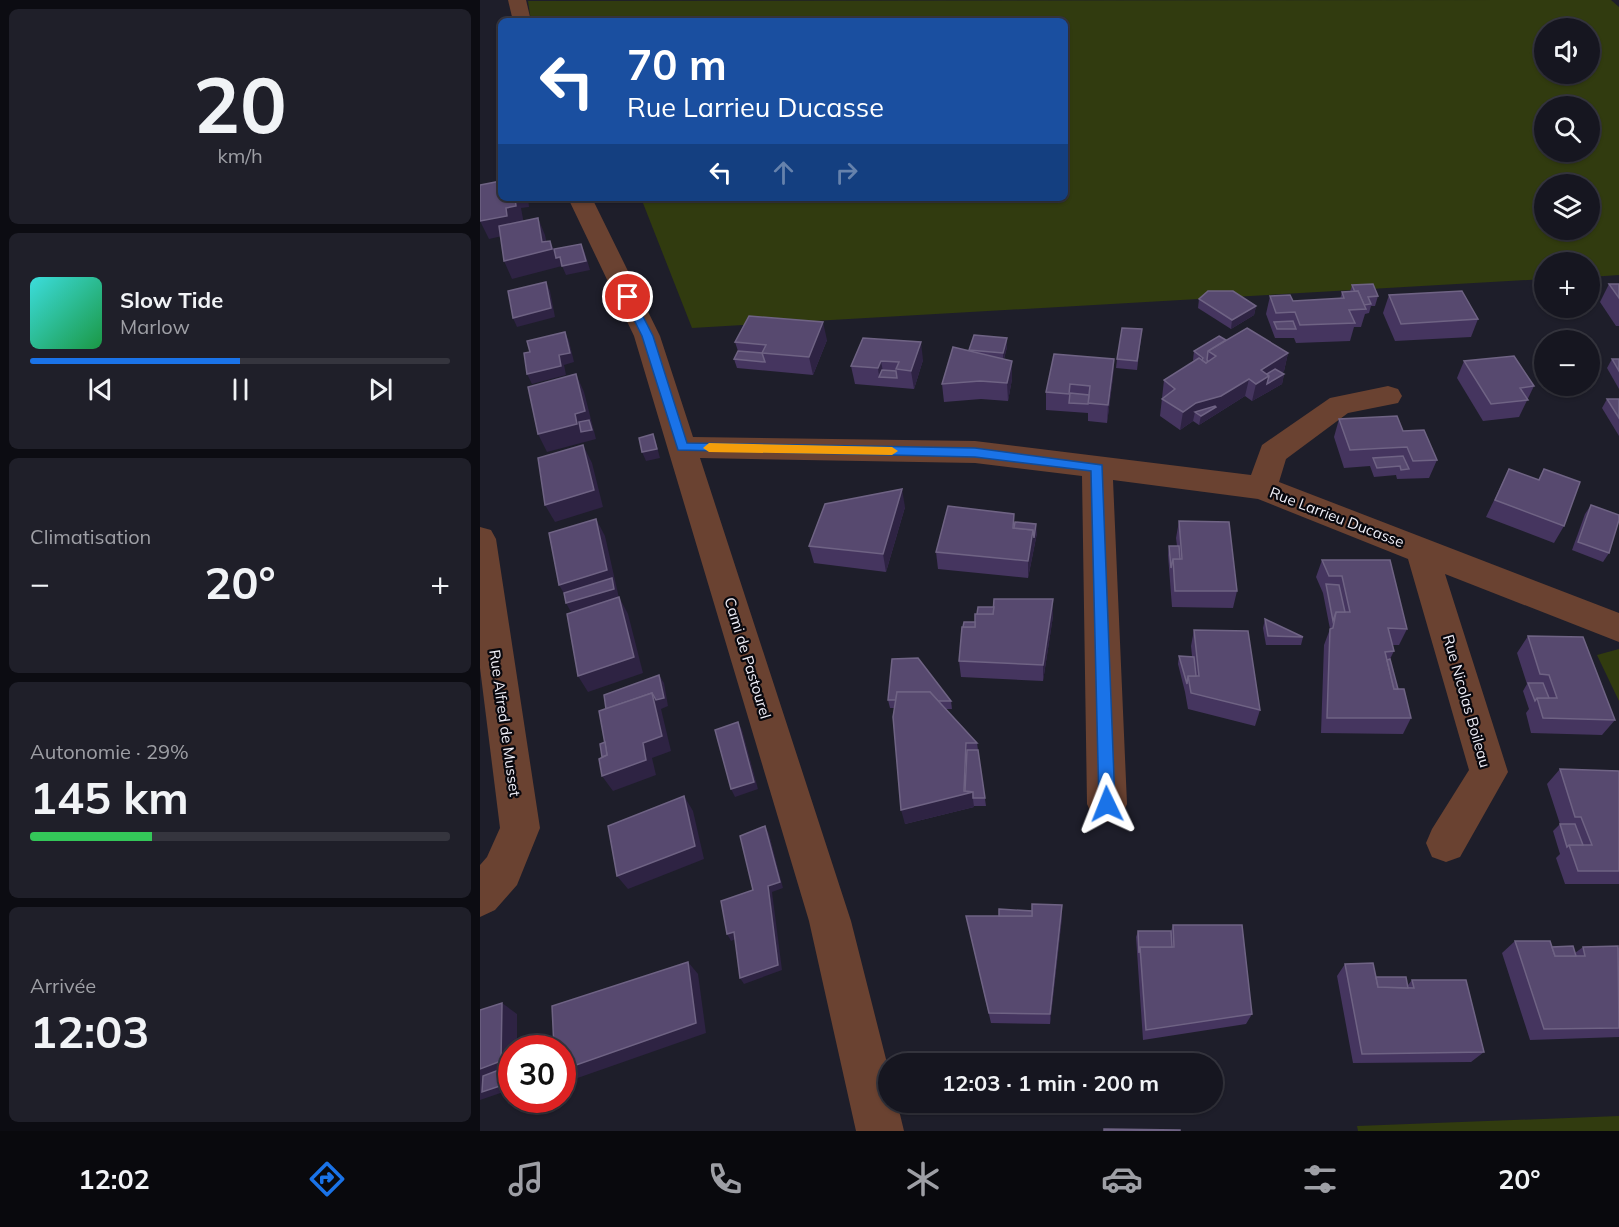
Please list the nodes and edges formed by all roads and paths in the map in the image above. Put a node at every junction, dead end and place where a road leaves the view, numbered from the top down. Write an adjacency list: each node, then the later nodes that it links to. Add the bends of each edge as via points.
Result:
1 (517, 0): 2 (street)
2 (521, 18)
3 (581, 201): 5 (street, Cami de Pastourel, via 647,336)
4 (1388, 396): 7 (street, via 1340,405 1273,453)
5 (682, 447): 6 (street, Rue Larrieu Ducasse, via 975,452); 14 (street, Cami de Pastourel, via 830,921)
6 (1097, 468): 7 (street, Rue Larrieu Ducasse); 11 (street)
7 (1263, 488): 9 (street, Rue Larrieu Ducasse)
8 (480, 539): 13 (street, Rue Alfred de Musset, via 520,828 502,872)
9 (1422, 551): 10 (street, Rue Larrieu Ducasse); 12 (street, Rue Nicolas Boileau, via 1489,772)
10 (1619, 628)
11 (1107, 804)
12 (1446, 843)
13 (480, 896)
14 (880, 1131)

